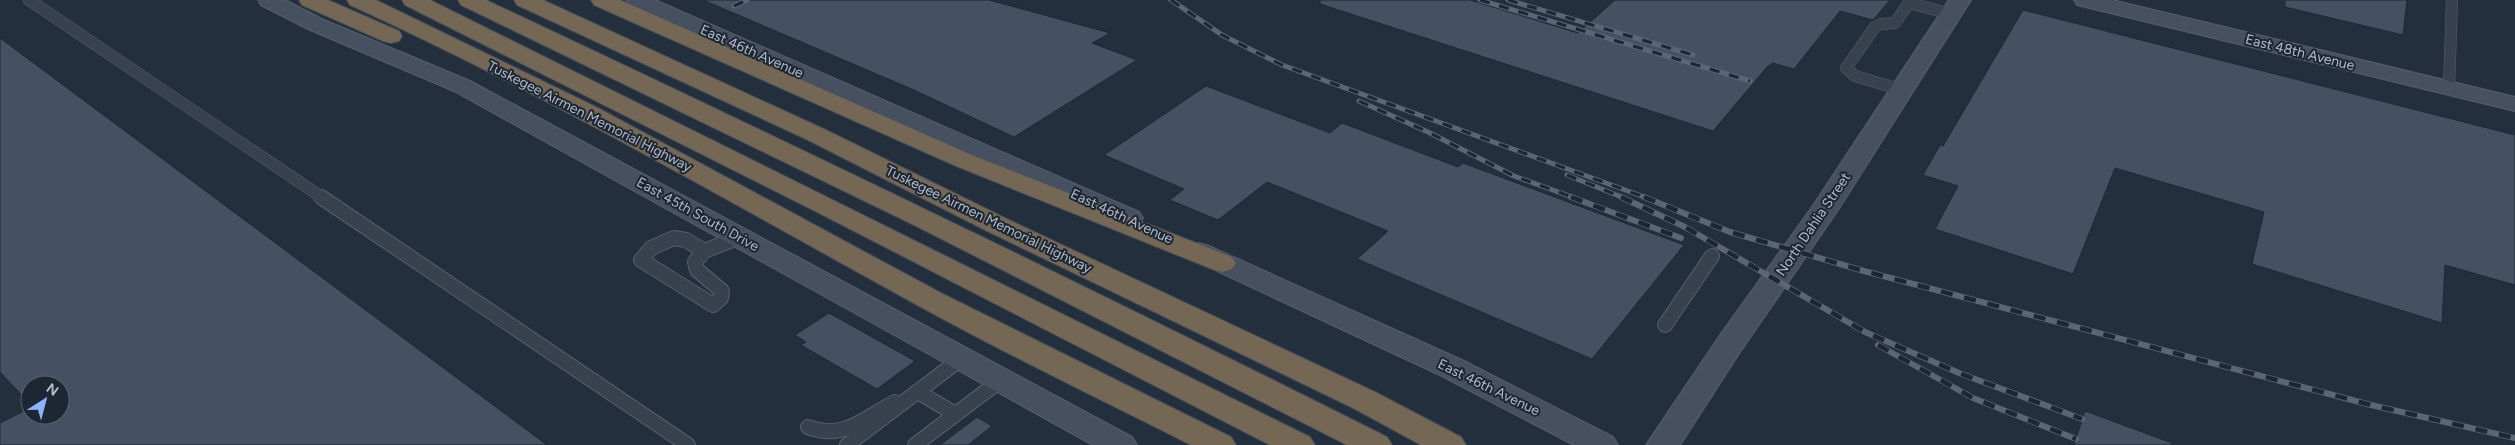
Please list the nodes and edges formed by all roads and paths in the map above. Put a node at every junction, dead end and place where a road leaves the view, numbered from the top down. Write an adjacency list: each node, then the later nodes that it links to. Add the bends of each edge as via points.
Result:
1 (29, 0): 29 (lane)
2 (269, 0): 19 (main road, East 45th South Drive, via 331,32 411,62 462,86)
3 (310, 0): 17 (highway, via 515,93)
4 (358, 0): 17 (highway, Tuskegee Airmen Memorial Highway)
5 (413, 0): 34 (highway)
6 (468, 0): 35 (highway, via 1031,271)
7 (525, 0): 18 (highway, Tuskegee Airmen Memorial Highway)
8 (588, 0): 18 (highway, via 770,97)
9 (602, 0): 22 (highway, via 965,161)
10 (637, 0): 22 (main road, East 46th Avenue)
11 (2085, 0): 14 (main road, East 48th Avenue)
12 (2452, 0): 14 (lane)
13 (1956, 7): 15 (main road, North Dahlia Street); 15 (lane, via 1909,3 1895,23 1875,27 1846,68 1855,76)
14 (2449, 88): 16 (main road, East 48th Avenue)
15 (1902, 90): 38 (main road, North Dahlia Street)
16 (2515, 104)
17 (589, 113): 33 (highway, Tuskegee Airmen Memorial Highway, via 931,300)
18 (817, 135): 36 (highway, Tuskegee Airmen Memorial Highway)
19 (740, 237): 20 (lane); 24 (main road, East 45th South Drive)
20 (704, 251): 20 (lane, via 694,264 722,291 721,298 713,305 641,260 648,251 674,238 682,238)
21 (1712, 256): 23 (lane)
22 (1222, 263): 37 (main road, East 46th Avenue, via 1466,376)
23 (1665, 325)
24 (962, 358): 25 (main road, East 45th South Drive); 26 (lane)
25 (1001, 380): 27 (lane); 32 (main road, East 45th South Drive)
26 (918, 392): 27 (lane); 28 (lane, via 840,431 824,434); 30 (lane)
27 (955, 414): 31 (lane)
28 (808, 428)
29 (688, 445)
30 (847, 445)
31 (915, 445)
32 (1120, 445)
33 (1219, 445)
34 (1298, 445)
35 (1375, 445)
36 (1449, 445)
37 (1602, 445)
38 (1663, 445)

